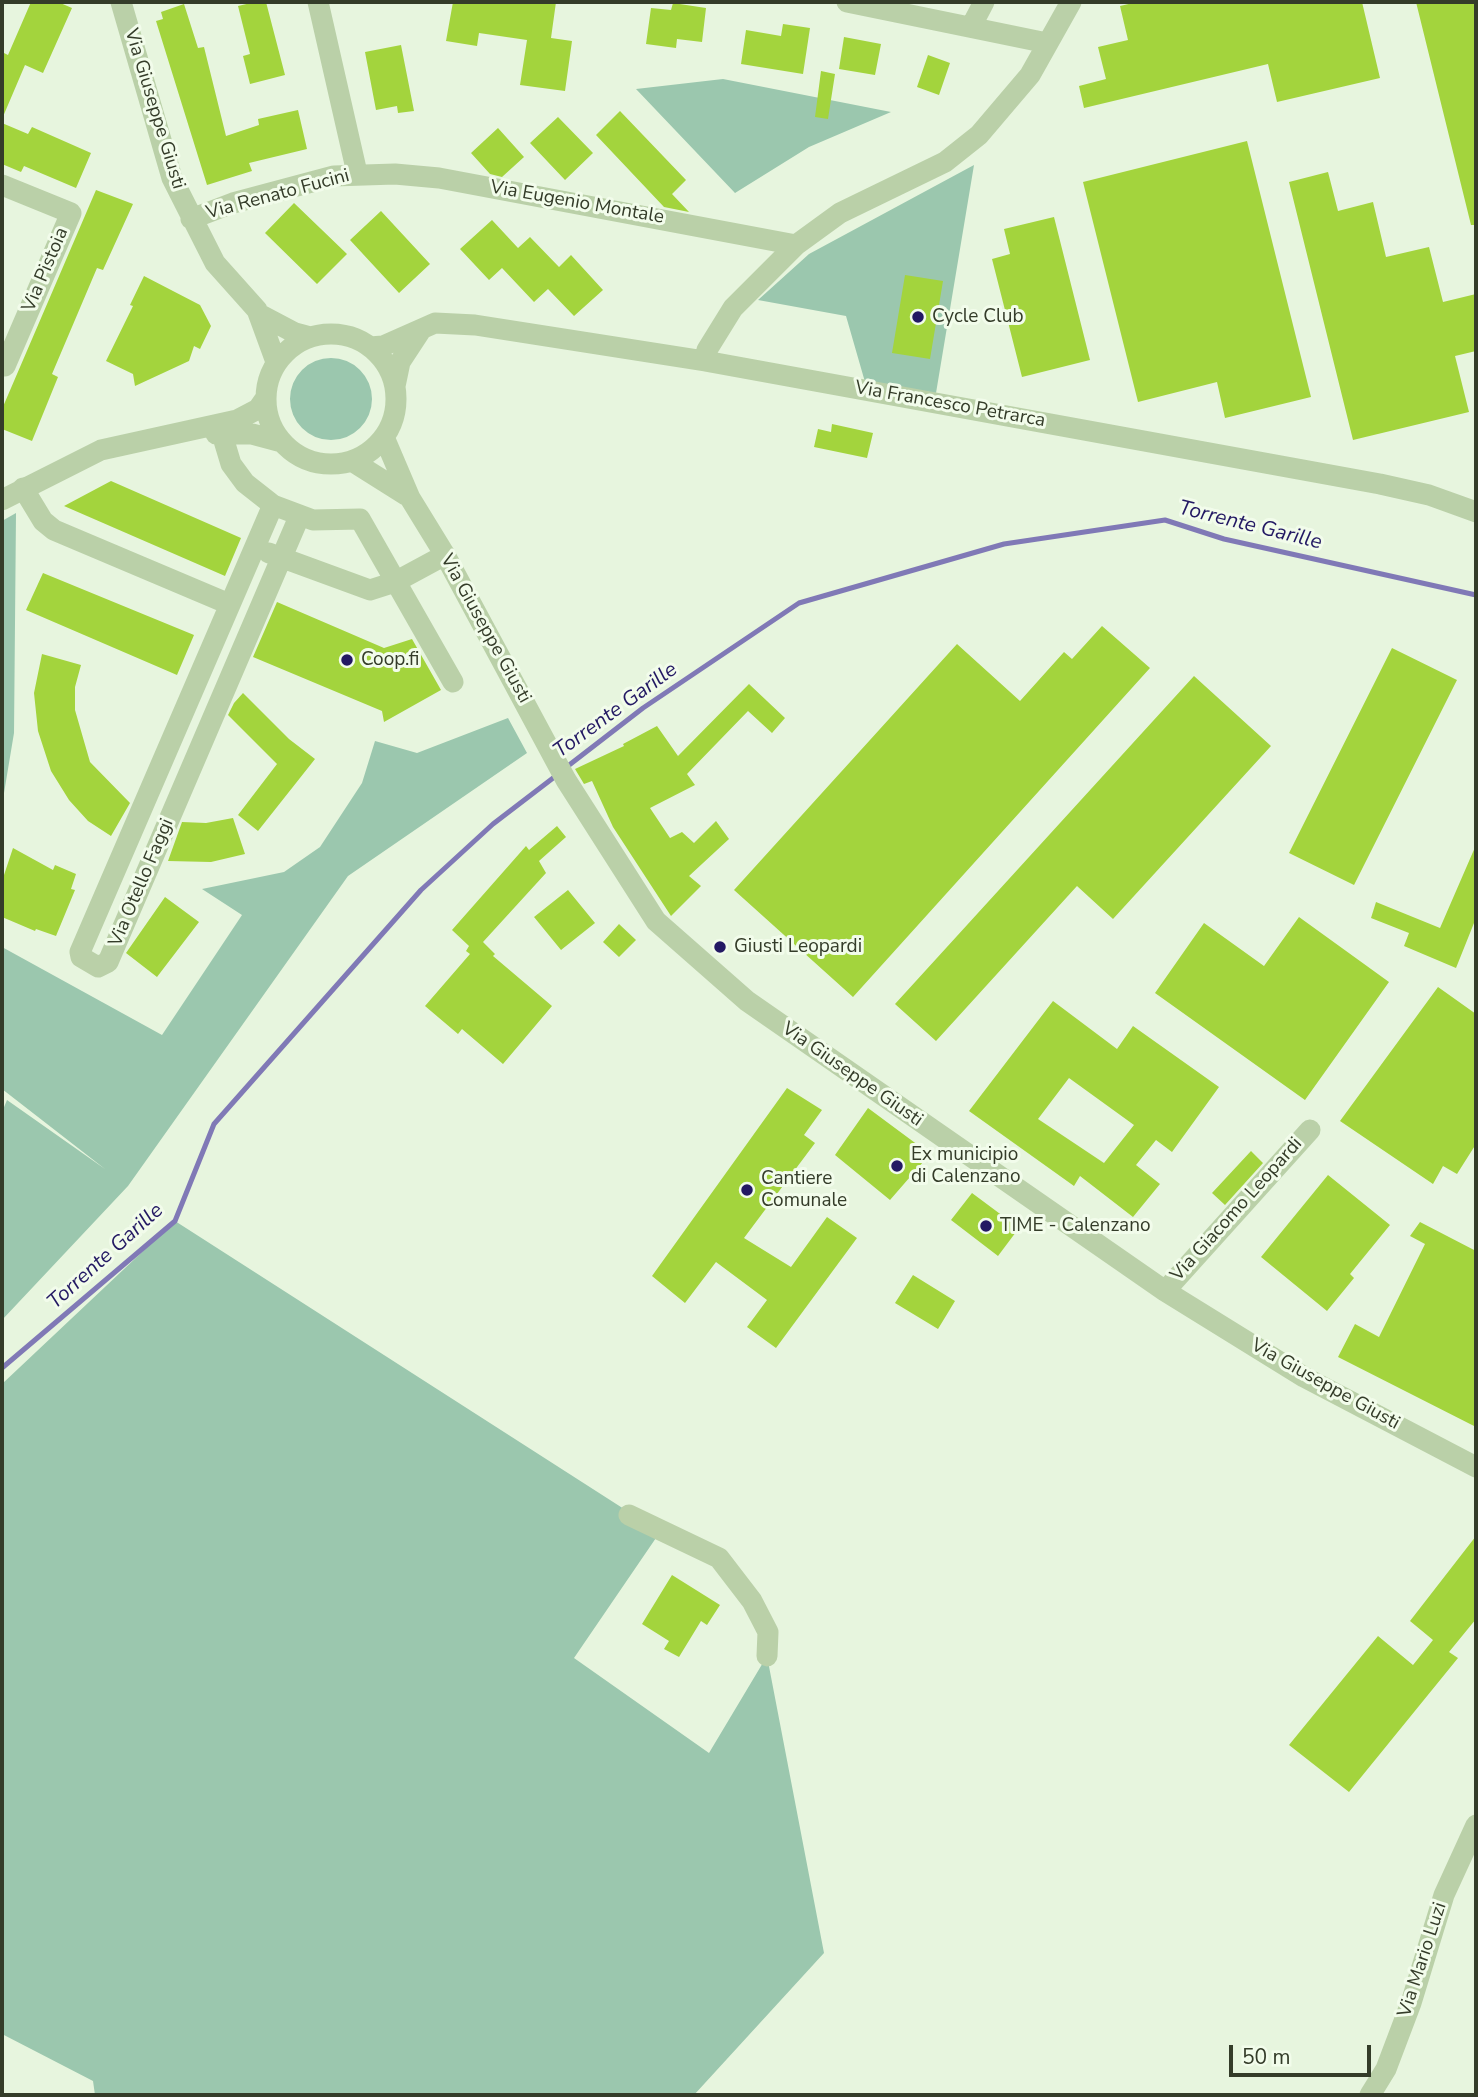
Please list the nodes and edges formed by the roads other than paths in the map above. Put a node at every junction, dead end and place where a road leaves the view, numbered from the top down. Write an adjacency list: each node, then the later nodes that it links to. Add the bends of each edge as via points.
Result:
1 (318, 2): 9 (street, Via Renato Fucini)
2 (847, 2): 6 (street)
3 (984, 2): 7 (street)
4 (1071, 2): 8 (street)
5 (127, 3): 11 (street, Via Giuseppe Giusti, via 172,178)
6 (905, 7): 7 (street)
7 (971, 27): 8 (street)
8 (1047, 43): 12 (street, via 1030,75 999,115 963,148 945,162 840,213)
9 (358, 173): 11 (street, Via Renato Fucini, via 233,203); 12 (street, Via Eugenio Montale, via 439,178)
10 (2, 185): 19 (street, Via Pistoia, via 71,213)
11 (191, 219): 13 (street, Via Giuseppe Giusti, via 215,263)
12 (796, 245): 17 (street, via 733,308)
13 (259, 314): 15 (street, Via Giuseppe Giusti); 18 (street, Via Giuseppe Giusti)
14 (421, 330): 16 (street, Via Francesco Petrarca); 17 (street, Via Francesco Petrarca, via 435,323 463,323); 20 (street, via 400,362)
15 (310, 337): 16 (street, Via Giuseppe Giusti, via 341,334); 18 (street)
16 (370, 347): 20 (street, via 389,368)
17 (705, 361): 31 (street, Via Francesco Petrarca, via 1380,484)
18 (276, 362): 21 (street)
19 (3, 366)
20 (395, 386): 24 (street, via 396,404)
21 (265, 399): 22 (street, via 258,409 237,421); 25 (street, via 267,414)
22 (186, 433): 23 (street); 27 (street, via 101,450)
23 (222, 434): 25 (street, via 252,434); 30 (street, via 231,464 245,483)
24 (384, 438): 26 (street); 28 (street, Via Giuseppe Giusti)
25 (282, 442): 26 (street, Via Giuseppe Giusti, via 302,458 327,464)
26 (352, 461): 28 (street, Via Giuseppe Giusti)
27 (23, 488): 29 (street); 37 (street, via 43,521 54,530)
28 (410, 498): 34 (street, Via Giuseppe Giusti)
29 (2, 500)
30 (273, 505): 32 (street); 33 (street, Via Otello Faggi)
31 (1476, 512)
32 (299, 517): 35 (street, Via Otello Faggi); 36 (street, via 326,522 359,519)
33 (255, 546): 35 (street); 37 (street, Via Otello Faggi)
34 (445, 555): 36 (street); 42 (street, Via Giuseppe Giusti, via 566,780 656,921 747,1001)
35 (281, 558): 36 (street, via 370,590); 39 (street, Via Otello Faggi)
36 (395, 582): 40 (street)
37 (229, 604): 38 (street, Via Otello Faggi)
38 (206, 661): 39 (street); 39 (street, Via Otello Faggi, via 80,952 98,967 108,962)
39 (231, 671)
40 (453, 682)
41 (1310, 1129): 42 (street, Via Giacomo Leopardi)
42 (1164, 1291): 43 (street, Via Giuseppe Giusti, via 1304,1377)
43 (1476, 1467)
44 (629, 1515): 45 (street, via 719,1559 752,1601 768,1632)
45 (767, 1656)
46 (1476, 1825): 47 (street, Via Mario Luzi, via 1444,1895 1386,2069)
47 (1370, 2095)

